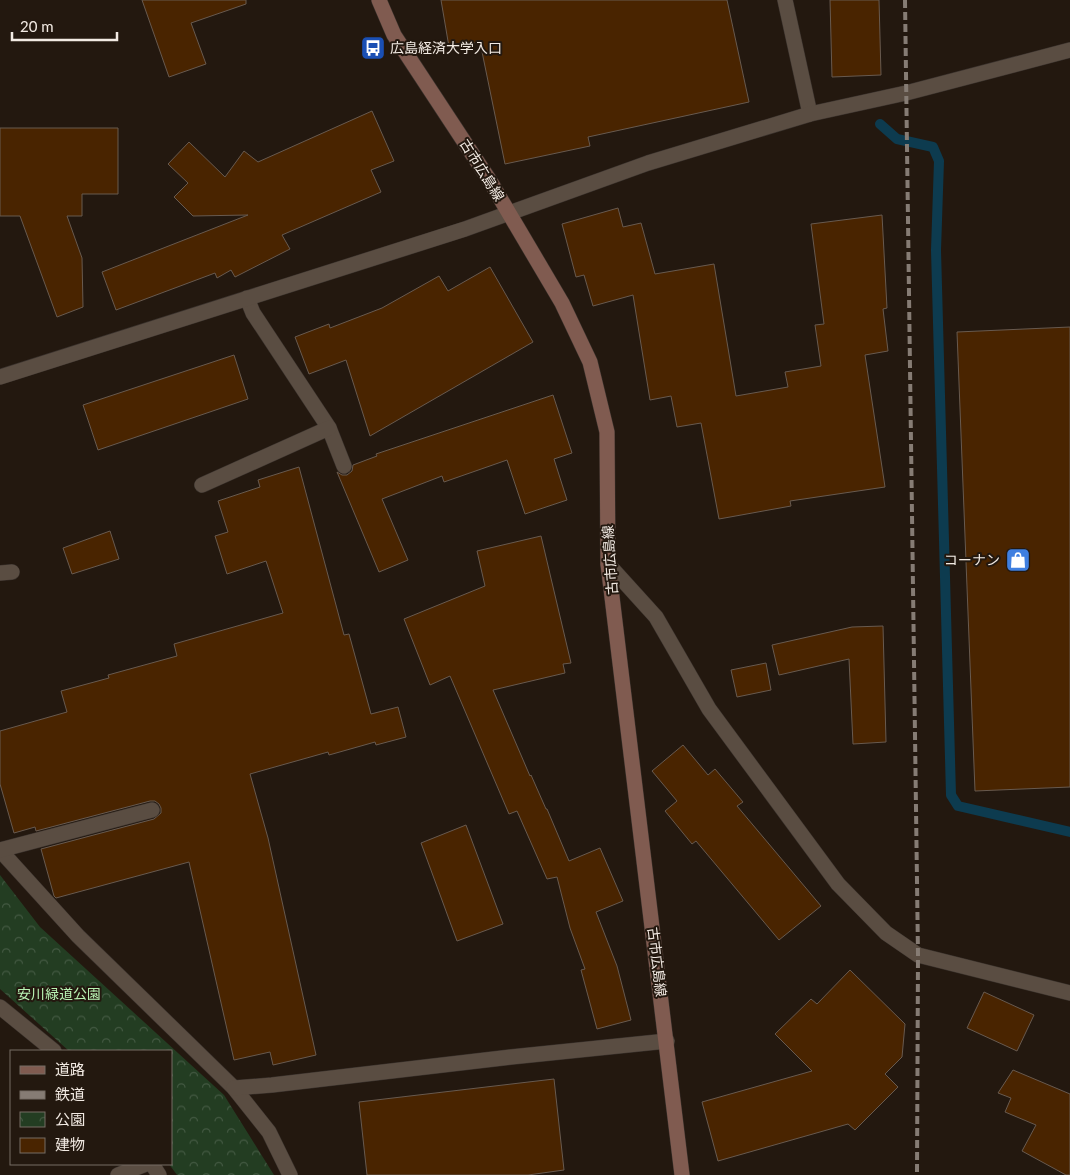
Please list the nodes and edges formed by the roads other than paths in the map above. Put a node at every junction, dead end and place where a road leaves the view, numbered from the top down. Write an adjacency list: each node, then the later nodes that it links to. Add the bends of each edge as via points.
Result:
1 (379, 0): 5 (main road, 古市広島線, via 394,35)
2 (785, 0): 4 (street)
3 (1070, 50): 4 (street, via 906,93)
4 (810, 114): 5 (street, via 648,163)
5 (510, 214): 6 (street); 11 (main road, 古市広島線, via 562,303 590,362 606,432)
6 (247, 298): 7 (street); 8 (street, via 253,313)
7 (0, 377)
8 (329, 428): 9 (street); 10 (street)
9 (344, 466)
10 (202, 485)
11 (608, 564): 14 (street, via 656,616 709,710 838,884 886,933 918,955); 16 (main road, 古市広島線)
12 (152, 810): 13 (street)
13 (0, 850): 18 (street, via 78,936)
14 (1070, 993)
15 (0, 1007): 17 (street)
16 (667, 1041): 18 (street); 22 (main road, 古市広島線)
17 (53, 1050)
18 (234, 1088): 21 (street, via 269,1132)
19 (143, 1165): 20 (street)
20 (118, 1175)
21 (290, 1175)
22 (682, 1175)

